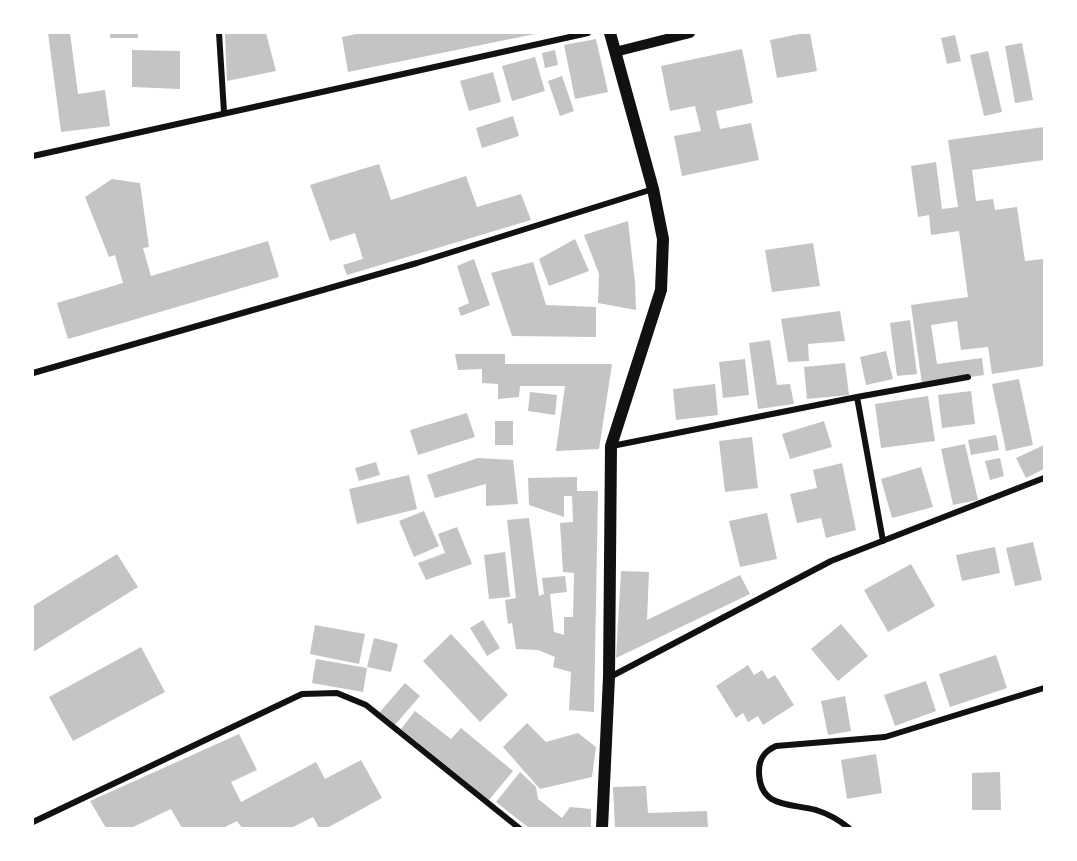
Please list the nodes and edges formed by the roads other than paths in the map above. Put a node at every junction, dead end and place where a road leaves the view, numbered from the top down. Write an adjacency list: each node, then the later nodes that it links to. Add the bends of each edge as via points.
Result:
1 (219, 33): 6 (street)
2 (588, 33): 6 (street)
3 (610, 33): 5 (main road)
4 (690, 33): 5 (street)
5 (615, 52): 8 (main road)
6 (224, 112): 7 (street)
7 (33, 156)
8 (653, 189): 9 (street, via 417,263); 12 (main road, via 663,239 661,291)
9 (33, 373)
10 (968, 377): 11 (street)
11 (857, 397): 12 (street); 14 (street)
12 (611, 446): 15 (main road)
13 (1044, 478): 14 (street)
14 (883, 541): 15 (street, via 831,561)
15 (609, 677): 19 (main road)
16 (1044, 688): 20 (street, via 885,737 767,750 759,767 763,790 786,806 816,810)
17 (33, 822): 18 (street, via 302,694 337,693 366,705)
18 (519, 828)
19 (602, 828)
20 (849, 828)

